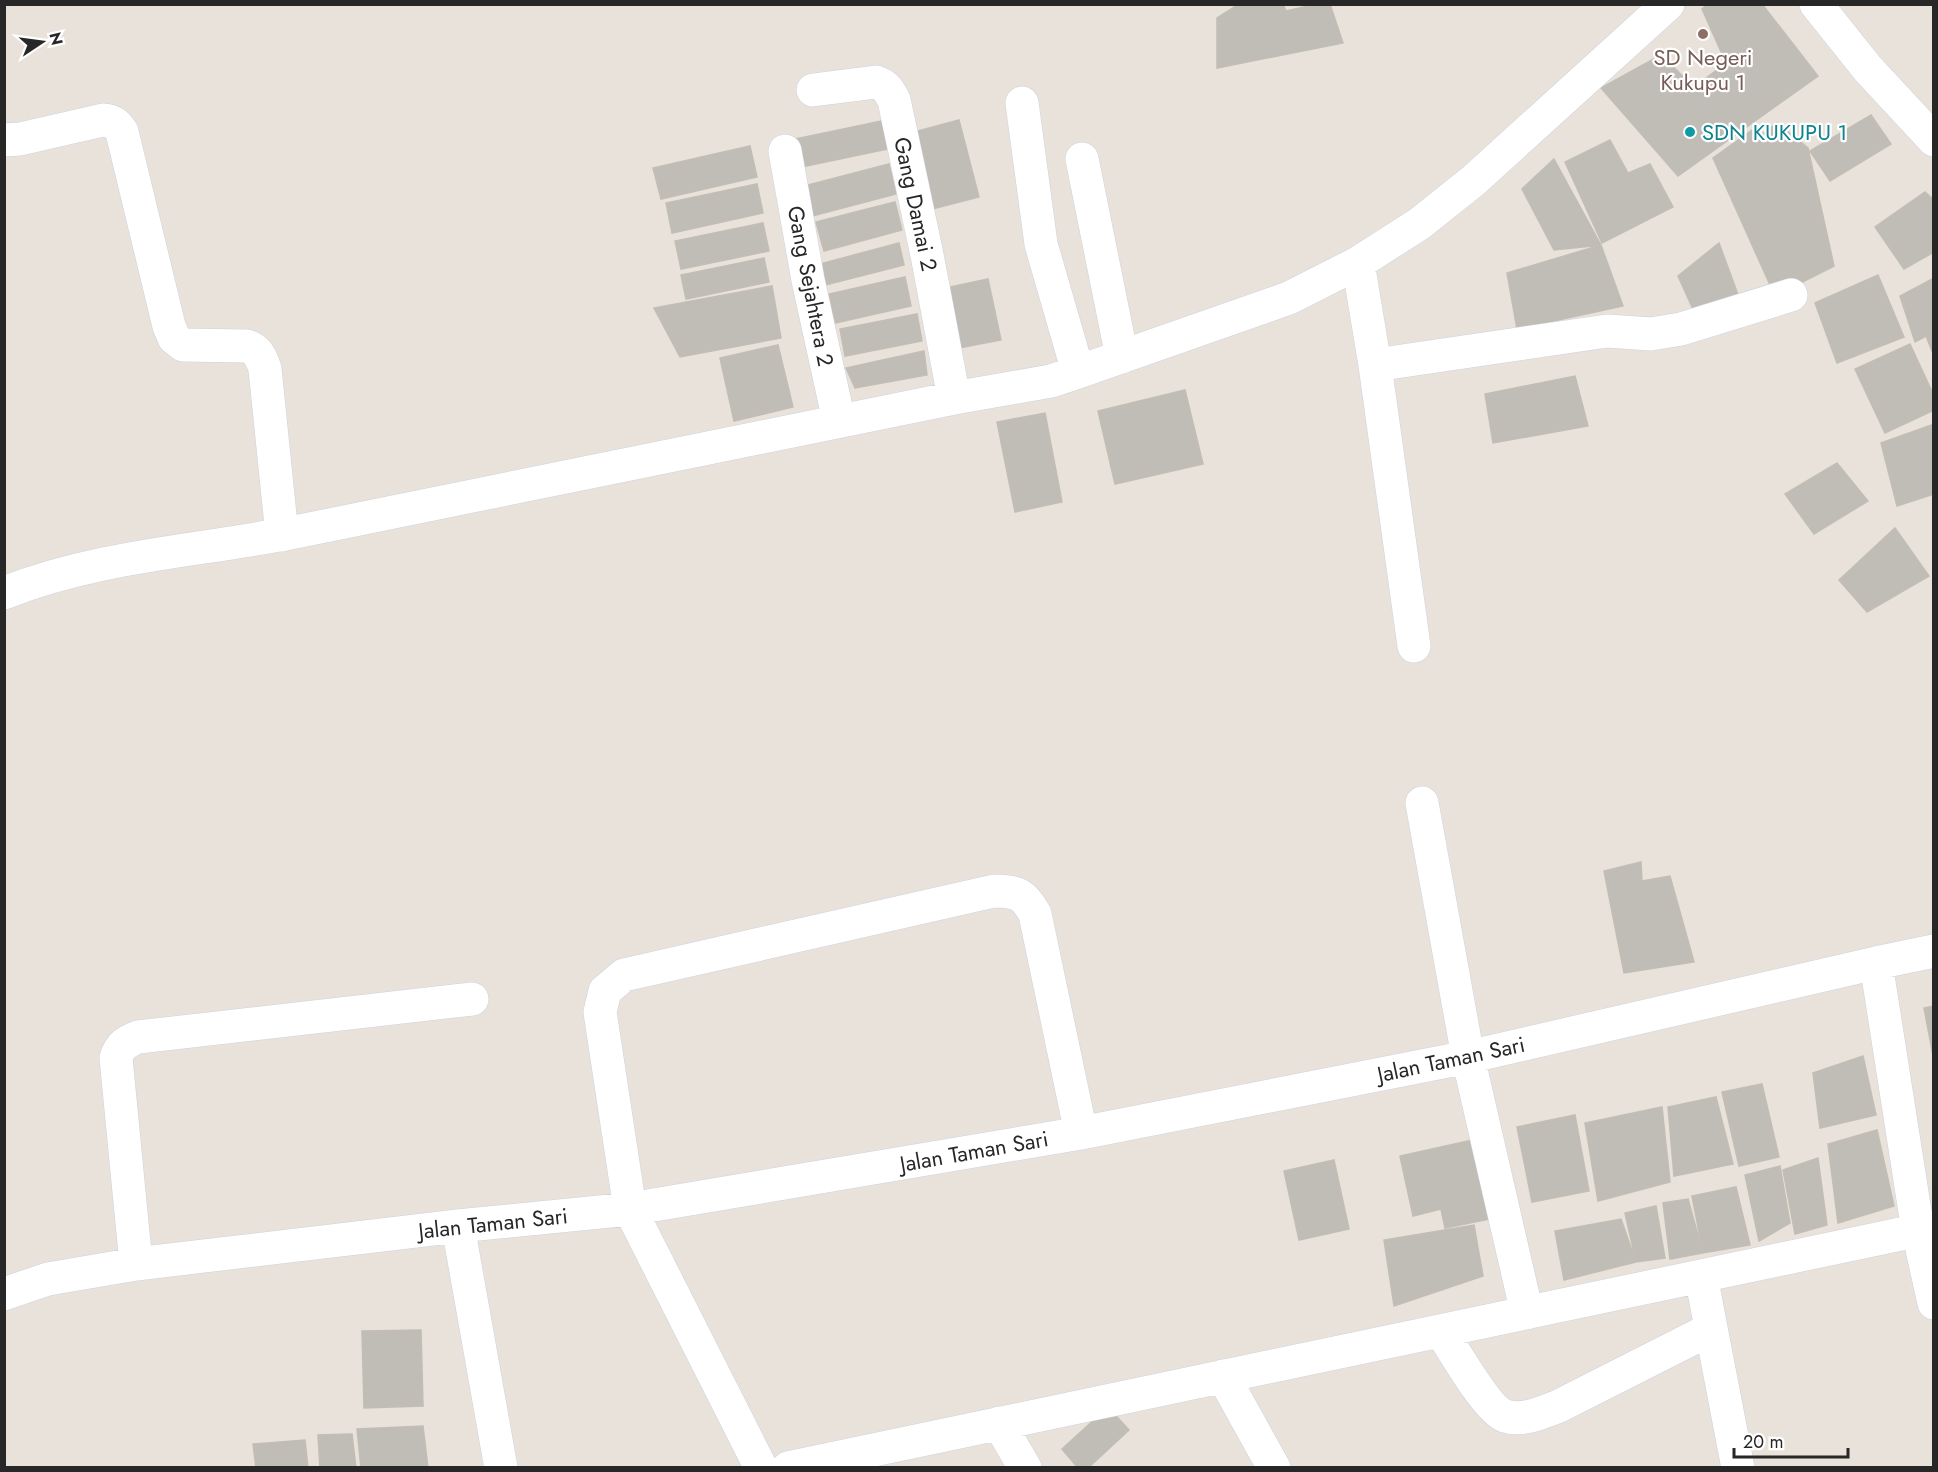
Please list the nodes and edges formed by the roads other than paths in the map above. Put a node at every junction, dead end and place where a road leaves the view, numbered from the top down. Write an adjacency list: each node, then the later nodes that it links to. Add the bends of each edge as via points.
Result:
1 (1668, 4): 9 (street, via 1473,181 1419,224)
2 (1816, 4): 6 (street, via 1868,69)
3 (813, 90): 14 (street, Gang Damai 2, via 876,82 890,91)
4 (1022, 104): 13 (street, via 1041,244)
5 (4, 140): 16 (street, via 103,120 118,125 174,338 183,345 247,345 262,358)
6 (1934, 140)
7 (785, 151): 15 (street, Gang Sejahtera 2)
8 (1082, 159): 11 (street)
9 (1358, 263): 11 (street, via 1289,298); 12 (street)
10 (1791, 295): 12 (street, via 1681,329 1651,334 1607,331)
11 (1122, 357): 13 (street)
12 (1375, 365): 18 (street)
13 (1078, 372): 14 (street, via 1051,381)
14 (954, 398): 15 (street)
15 (839, 421): 16 (street)
16 (282, 535): 17 (street, via 139,557 74,571)
17 (4, 593)
18 (1414, 646)
19 (1422, 802): 23 (street)
20 (1934, 951): 21 (street, Jalan Taman Sari)
21 (1876, 963): 23 (street, Jalan Taman Sari); 27 (street)
22 (472, 999): 28 (street, via 127,1041 116,1058)
23 (1468, 1057): 24 (street, Jalan Taman Sari); 32 (street)
24 (1081, 1133): 25 (street, Jalan Taman Sari); 25 (street, via 1035,915 1027,900 1012,891 994,891 624,975 605,991 600,1012)
25 (630, 1209): 26 (street, Jalan Taman Sari); 38 (street)
26 (458, 1226): 28 (street, Jalan Taman Sari); 37 (street)
27 (1926, 1229): 29 (street); 31 (street)
28 (136, 1264): 30 (street, Jalan Taman Sari, via 48,1280)
29 (1701, 1276): 32 (street); 33 (street)
30 (4, 1294)
31 (1934, 1303)
32 (1527, 1313): 34 (street)
33 (1711, 1329): 34 (street, via 1559,1406 1518,1418 1491,1407); 42 (street)
34 (1441, 1331): 35 (street)
35 (1223, 1376): 36 (street); 41 (street)
36 (999, 1423): 39 (street); 40 (street)
37 (501, 1467)
38 (761, 1467)
39 (788, 1467)
40 (1025, 1467)
41 (1274, 1467)
42 (1738, 1467)

